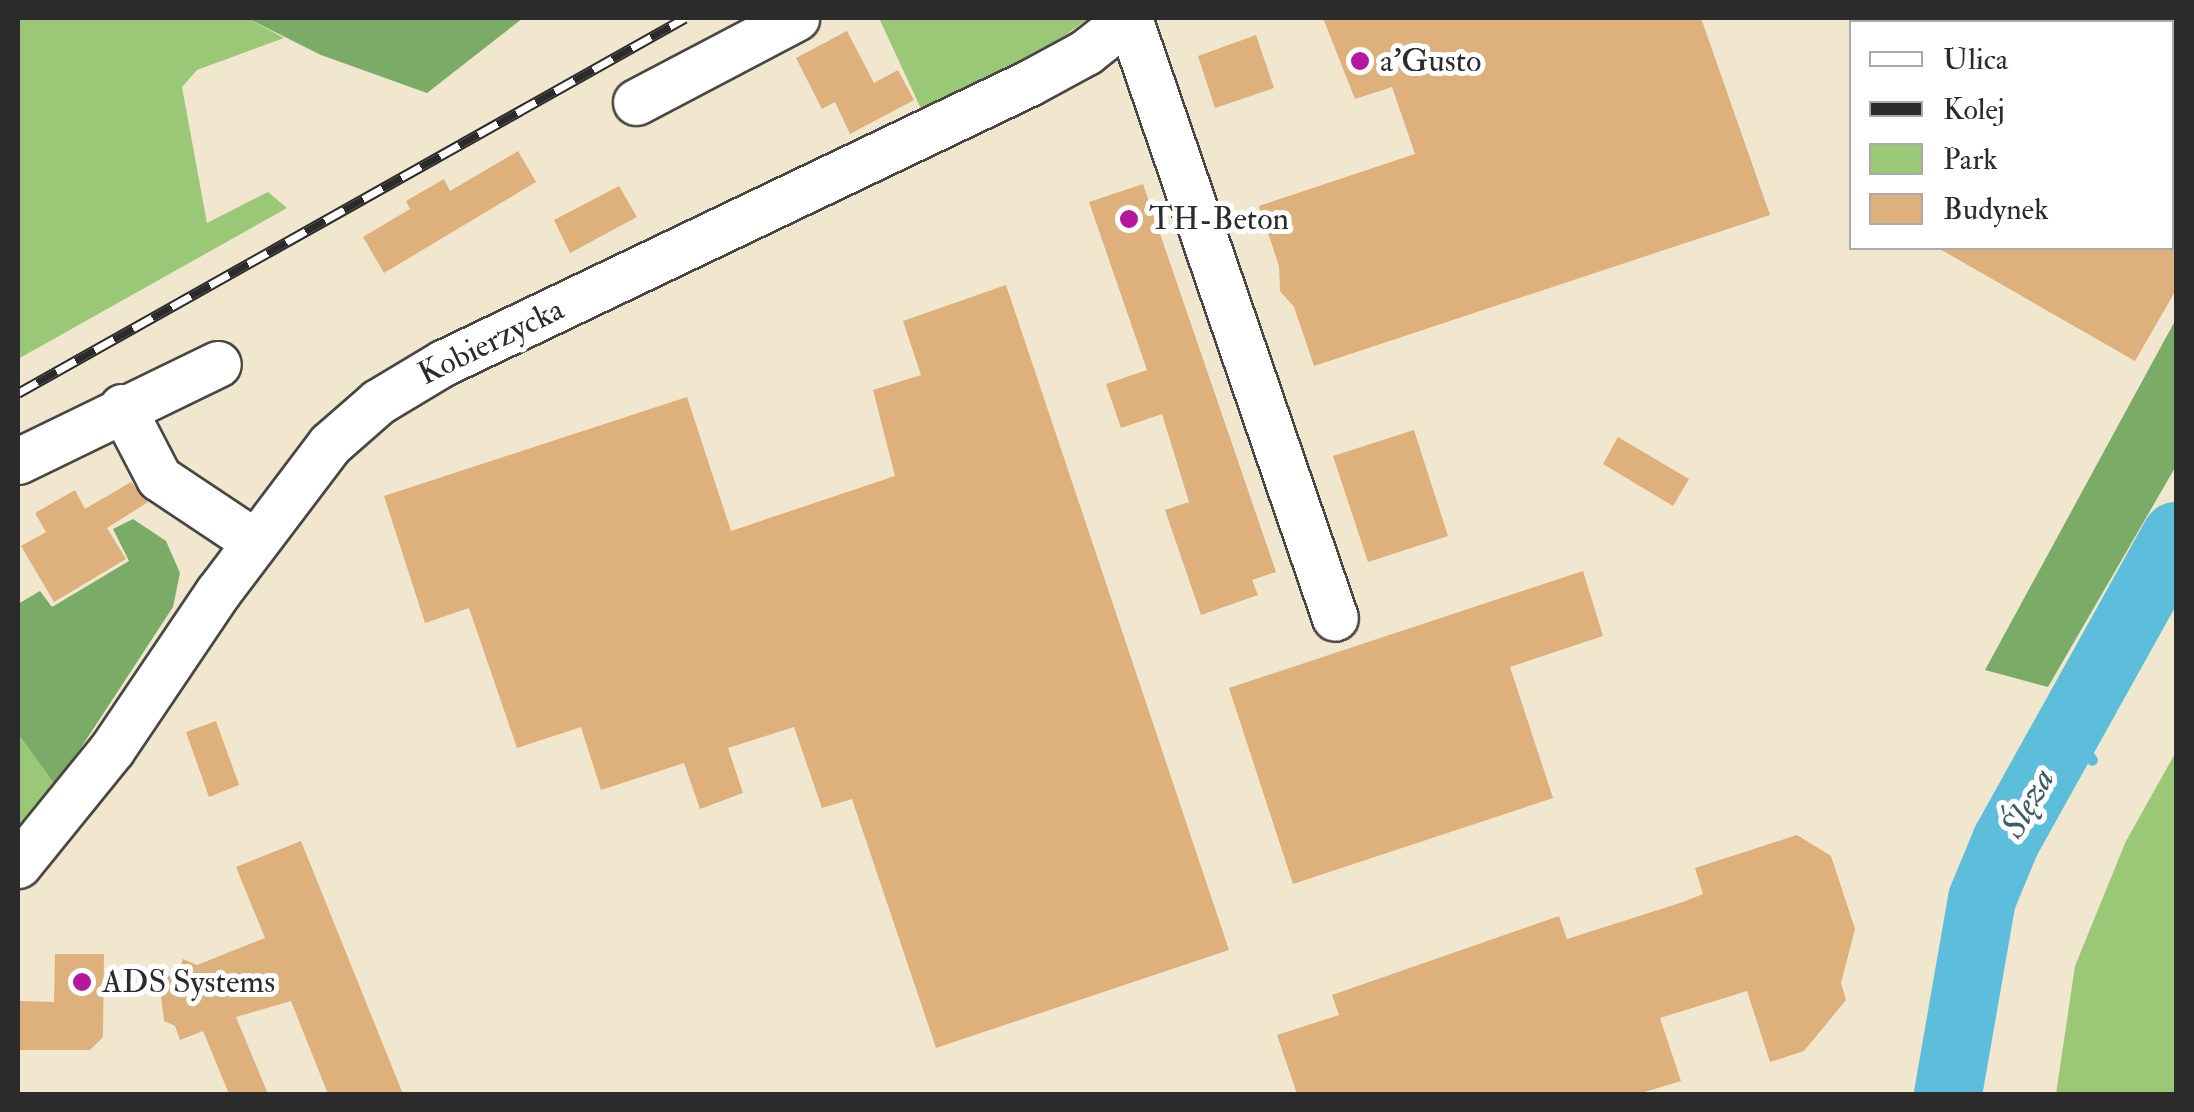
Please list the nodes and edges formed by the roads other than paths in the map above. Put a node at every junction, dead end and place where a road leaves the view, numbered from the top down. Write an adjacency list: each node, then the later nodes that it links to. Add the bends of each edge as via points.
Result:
1 (796, 18): 3 (street)
2 (1129, 18): 7 (street, Kobierzycka, via 1086,52 1029,83 405,385 330,444); 8 (street)
3 (636, 102)
4 (218, 364): 5 (street)
5 (122, 407): 6 (street); 7 (street, via 159,478)
6 (18, 461)
7 (255, 542): 9 (street, Kobierzycka, via 112,749)
8 (1335, 618)
9 (18, 865)

